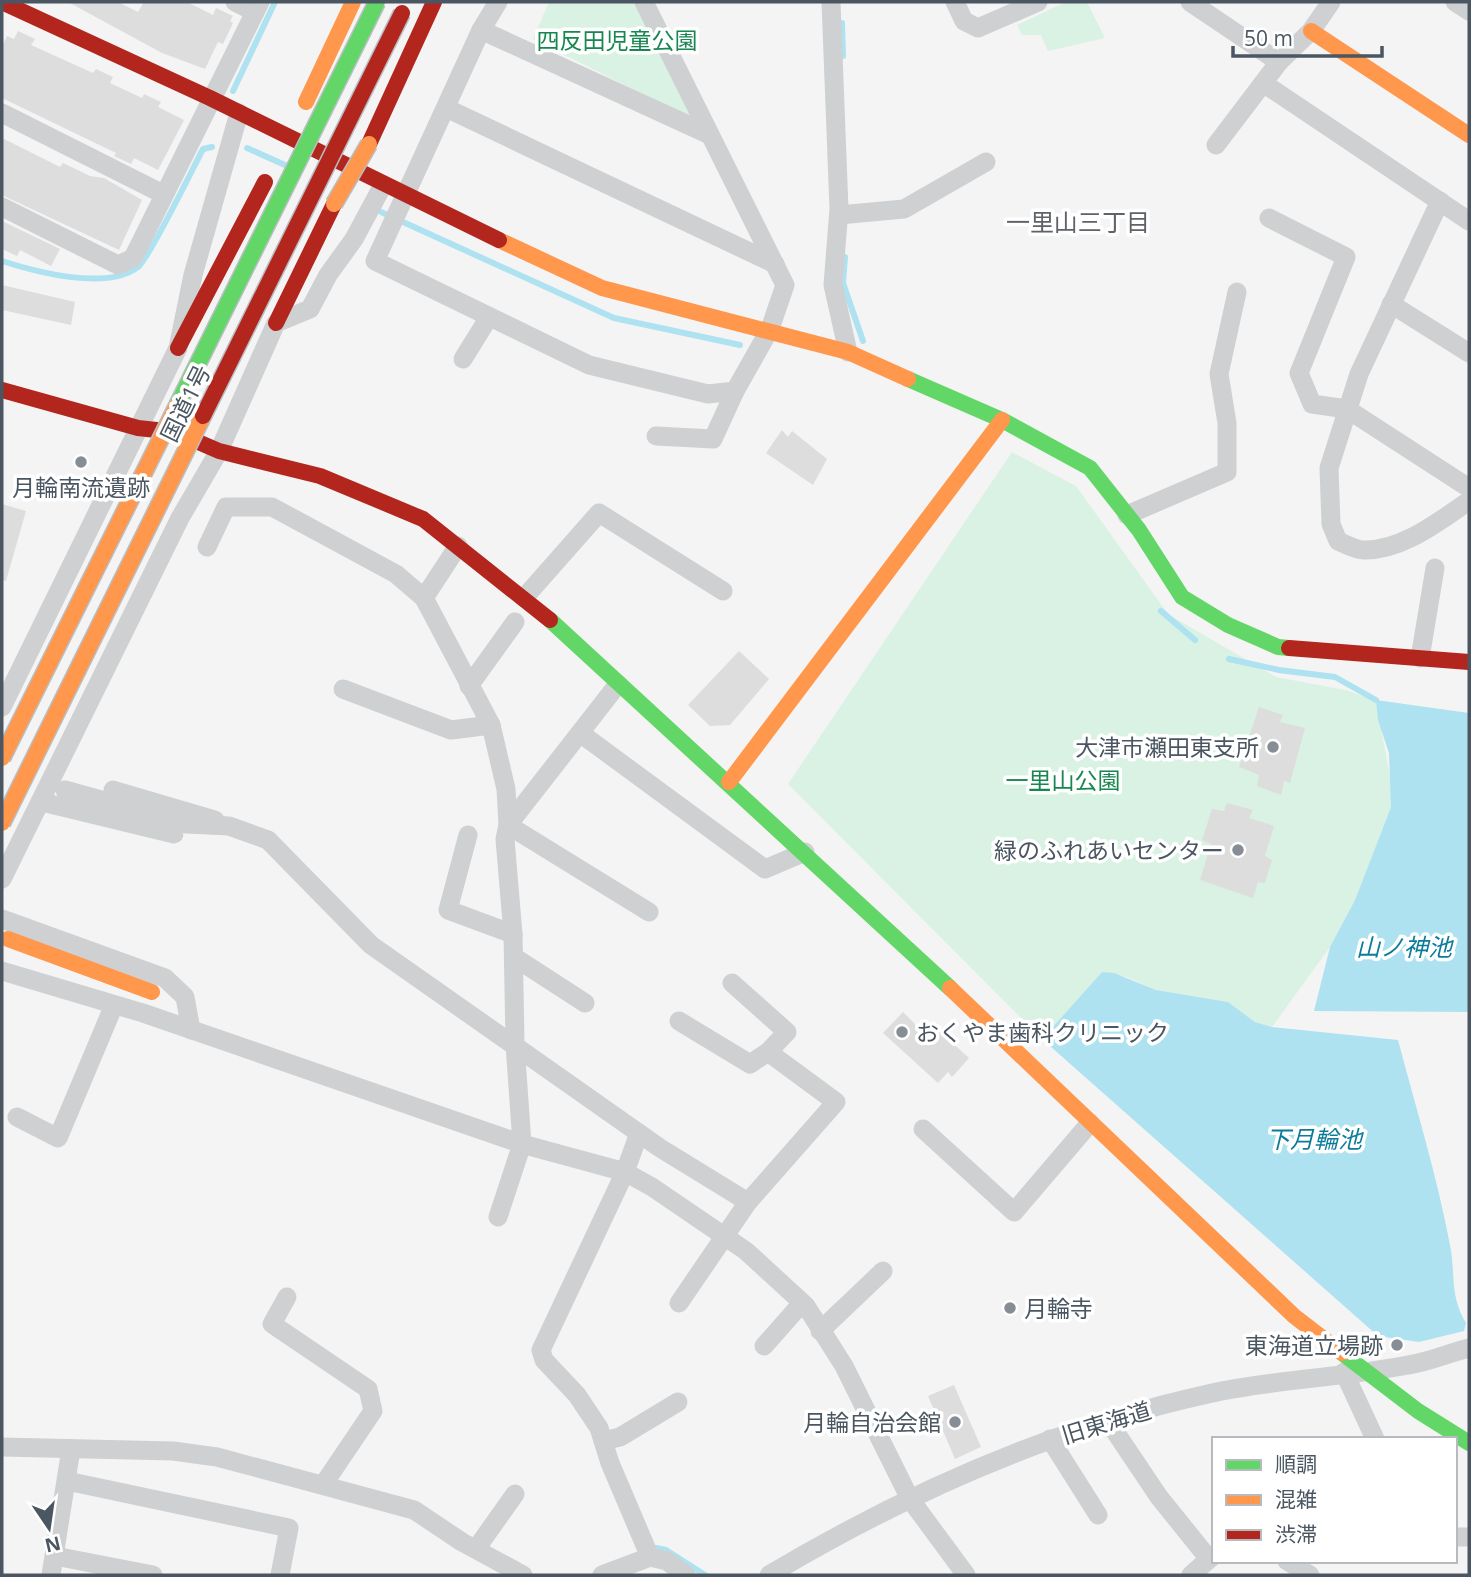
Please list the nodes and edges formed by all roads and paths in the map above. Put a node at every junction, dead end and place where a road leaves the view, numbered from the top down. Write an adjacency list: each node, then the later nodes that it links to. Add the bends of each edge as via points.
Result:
1 (2, 2): 21 (main road)
2 (235, 2): 14 (street)
3 (352, 2): 28 (main road)
4 (377, 2): 74 (main road, 国道1号, bridge)
5 (434, 2): 43 (main road, bridge, via 369,144)
6 (498, 2): 17 (street)
7 (644, 2): 25 (street)
8 (831, 2): 36 (street)
9 (955, 2): 10 (street, via 964,21 978,28)
10 (1038, 2)
11 (1190, 2): 19 (street)
12 (1331, 2): 18 (street)
13 (1455, 2): 16 (street)
14 (258, 7): 21 (street)
15 (405, 7): 78 (main road, 国道1号, bridge)
16 (1469, 11)
17 (481, 30): 22 (street); 25 (street)
18 (1311, 31): 19 (street); 26 (main road)
19 (1279, 62): 20 (street)
20 (1263, 83): 27 (street); 34 (street)
21 (210, 98): 24 (main road); 32 (street)
22 (446, 108): 33 (street); 39 (street)
23 (2, 113): 32 (street)
24 (239, 113): 31 (main road); 45 (street, via 193,275)
25 (710, 135): 39 (street)
26 (1469, 135)
27 (1216, 145)
28 (282, 148)
29 (986, 162): 36 (street, via 904,209)
30 (267, 176): 45 (main road)
31 (383, 185): 33 (main road); 43 (street, via 310,309)
32 (163, 194): 35 (street, via 133,257 118,265)
33 (404, 201): 42 (street, via 375,261); 44 (main road, via 602,288)
34 (1440, 201): 38 (street); 41 (street)
35 (2, 207)
36 (839, 215): 46 (street, via 833,285)
37 (1269, 218): 51 (street, via 1346,257 1299,373 1312,404)
38 (1469, 221)
39 (775, 264): 44 (street, via 785,285)
40 (1237, 292): 58 (street, via 1219,374 1227,423 1227,471)
41 (1391, 304): 47 (street); 51 (street)
42 (489, 317): 48 (street); 50 (street, via 589,365 708,394)
43 (276, 323): 55 (street)
44 (770, 330): 46 (main road); 50 (street)
45 (178, 348): 53 (street)
46 (848, 352): 52 (main road)
47 (1469, 353)
48 (463, 359)
49 (2, 390): 53 (main road)
50 (735, 391): 54 (street, via 713,439)
51 (1348, 409): 56 (street); 57 (street, via 1329,468 1331,524 1338,541 1362,551 1389,547 1431,527)
52 (1002, 420): 58 (main road, via 1090,468); 76 (main road)
53 (138, 428): 55 (main road, via 175,432); 71 (street)
54 (656, 436)
55 (219, 451): 59 (main road, via 320,476 424,519); 75 (street, via 180,518)
56 (1469, 488)
57 (1469, 501)
58 (1127, 515): 66 (main road, via 1182,597 1228,625 1278,647)
59 (458, 546): 63 (street); 64 (main road)
60 (207, 548): 63 (street, via 226,507 272,507 396,574)
61 (1435, 568): 66 (street)
62 (723, 591): 64 (street, via 599,513)
63 (424, 598): 69 (street)
64 (524, 598): 68 (main road)
65 (515, 622): 69 (street)
66 (1420, 658): 67 (main road)
67 (1469, 662)
68 (618, 684): 73 (street); 76 (main road)
69 (469, 686): 72 (street)
70 (343, 690): 72 (street, via 451,730)
71 (2, 707)
72 (491, 726): 79 (street, via 506,789)
73 (580, 733): 79 (street); 82 (street, via 765,869)
74 (2, 758)
75 (60, 782): 77 (street); 80 (street, via 188,810)
76 (729, 782): 82 (main road)
77 (42, 802): 80 (street, via 183,836); 83 (street)
78 (2, 823)
79 (508, 825): 84 (street); 86 (street, via 505,839)
80 (229, 826): 96 (street, via 268,840 371,945)
81 (468, 835): 86 (street, via 448,910)
82 (805, 852): 99 (main road)
83 (2, 879)
84 (649, 912)
85 (2, 919): 95 (street, via 165,978 185,998)
86 (513, 934): 88 (street)
87 (8, 939): 91 (main road)
88 (514, 957): 92 (street); 96 (street)
89 (2, 971): 93 (street)
90 (732, 983): 97 (street, via 787,1032)
91 (152, 992): 95 (street)
92 (585, 1003)
93 (114, 1005): 95 (street); 98 (street, via 58,1138)
94 (679, 1021): 97 (street, via 750,1064)
95 (191, 1030): 102 (street)
96 (515, 1044): 101 (street); 102 (street)
97 (768, 1052): 104 (street, via 836,1102)
98 (17, 1117)
99 (1090, 1123): 100 (street, via 1014,1212); 114 (main road)
100 (923, 1129)
101 (639, 1133): 103 (street); 104 (street)
102 (522, 1144): 103 (street); 105 (street)
103 (625, 1172): 106 (street); 118 (street, via 541,1350 549,1367)
104 (748, 1202): 106 (street)
105 (498, 1216)
106 (725, 1236): 109 (street); 110 (street)
107 (883, 1271): 111 (street)
108 (287, 1297): 124 (street, via 272,1324 368,1389 373,1411)
109 (679, 1303)
110 (802, 1303): 111 (street); 112 (street)
111 (820, 1331): 126 (street, via 844,1366)
112 (764, 1346)
113 (1469, 1348): 114 (street, 旧東海道, via 1409,1365)
114 (1353, 1371): 116 (street, 旧東海道, via 1211,1393); 117 (street); 120 (main road)
115 (678, 1402): 118 (street)
116 (1108, 1421): 119 (street, 旧東海道); 131 (street, via 1159,1497)
117 (1374, 1437)
118 (612, 1439): 127 (street); 130 (street)
119 (1050, 1439): 126 (street, 旧東海道); 128 (street)
120 (1469, 1443)
121 (2, 1447): 122 (street)
122 (71, 1449): 123 (street); 124 (street, via 173,1451 217,1457)
123 (67, 1481): 133 (street); 135 (street, via 289,1528)
124 (323, 1485): 129 (street, via 414,1510)
125 (515, 1494): 129 (street)
126 (910, 1499): 139 (street, 旧東海道); 140 (street)
127 (639, 1506)
128 (1097, 1515)
129 (476, 1549): 136 (street)
130 (650, 1556): 137 (street); 138 (street)
131 (1211, 1557): 141 (street)
132 (1290, 1563): 142 (street)
133 (53, 1566): 134 (street)
134 (153, 1575)
135 (280, 1575)
136 (523, 1575)
137 (602, 1575)
138 (686, 1575)
139 (769, 1575)
140 (966, 1575)
141 (1191, 1575)
142 (1310, 1575)

